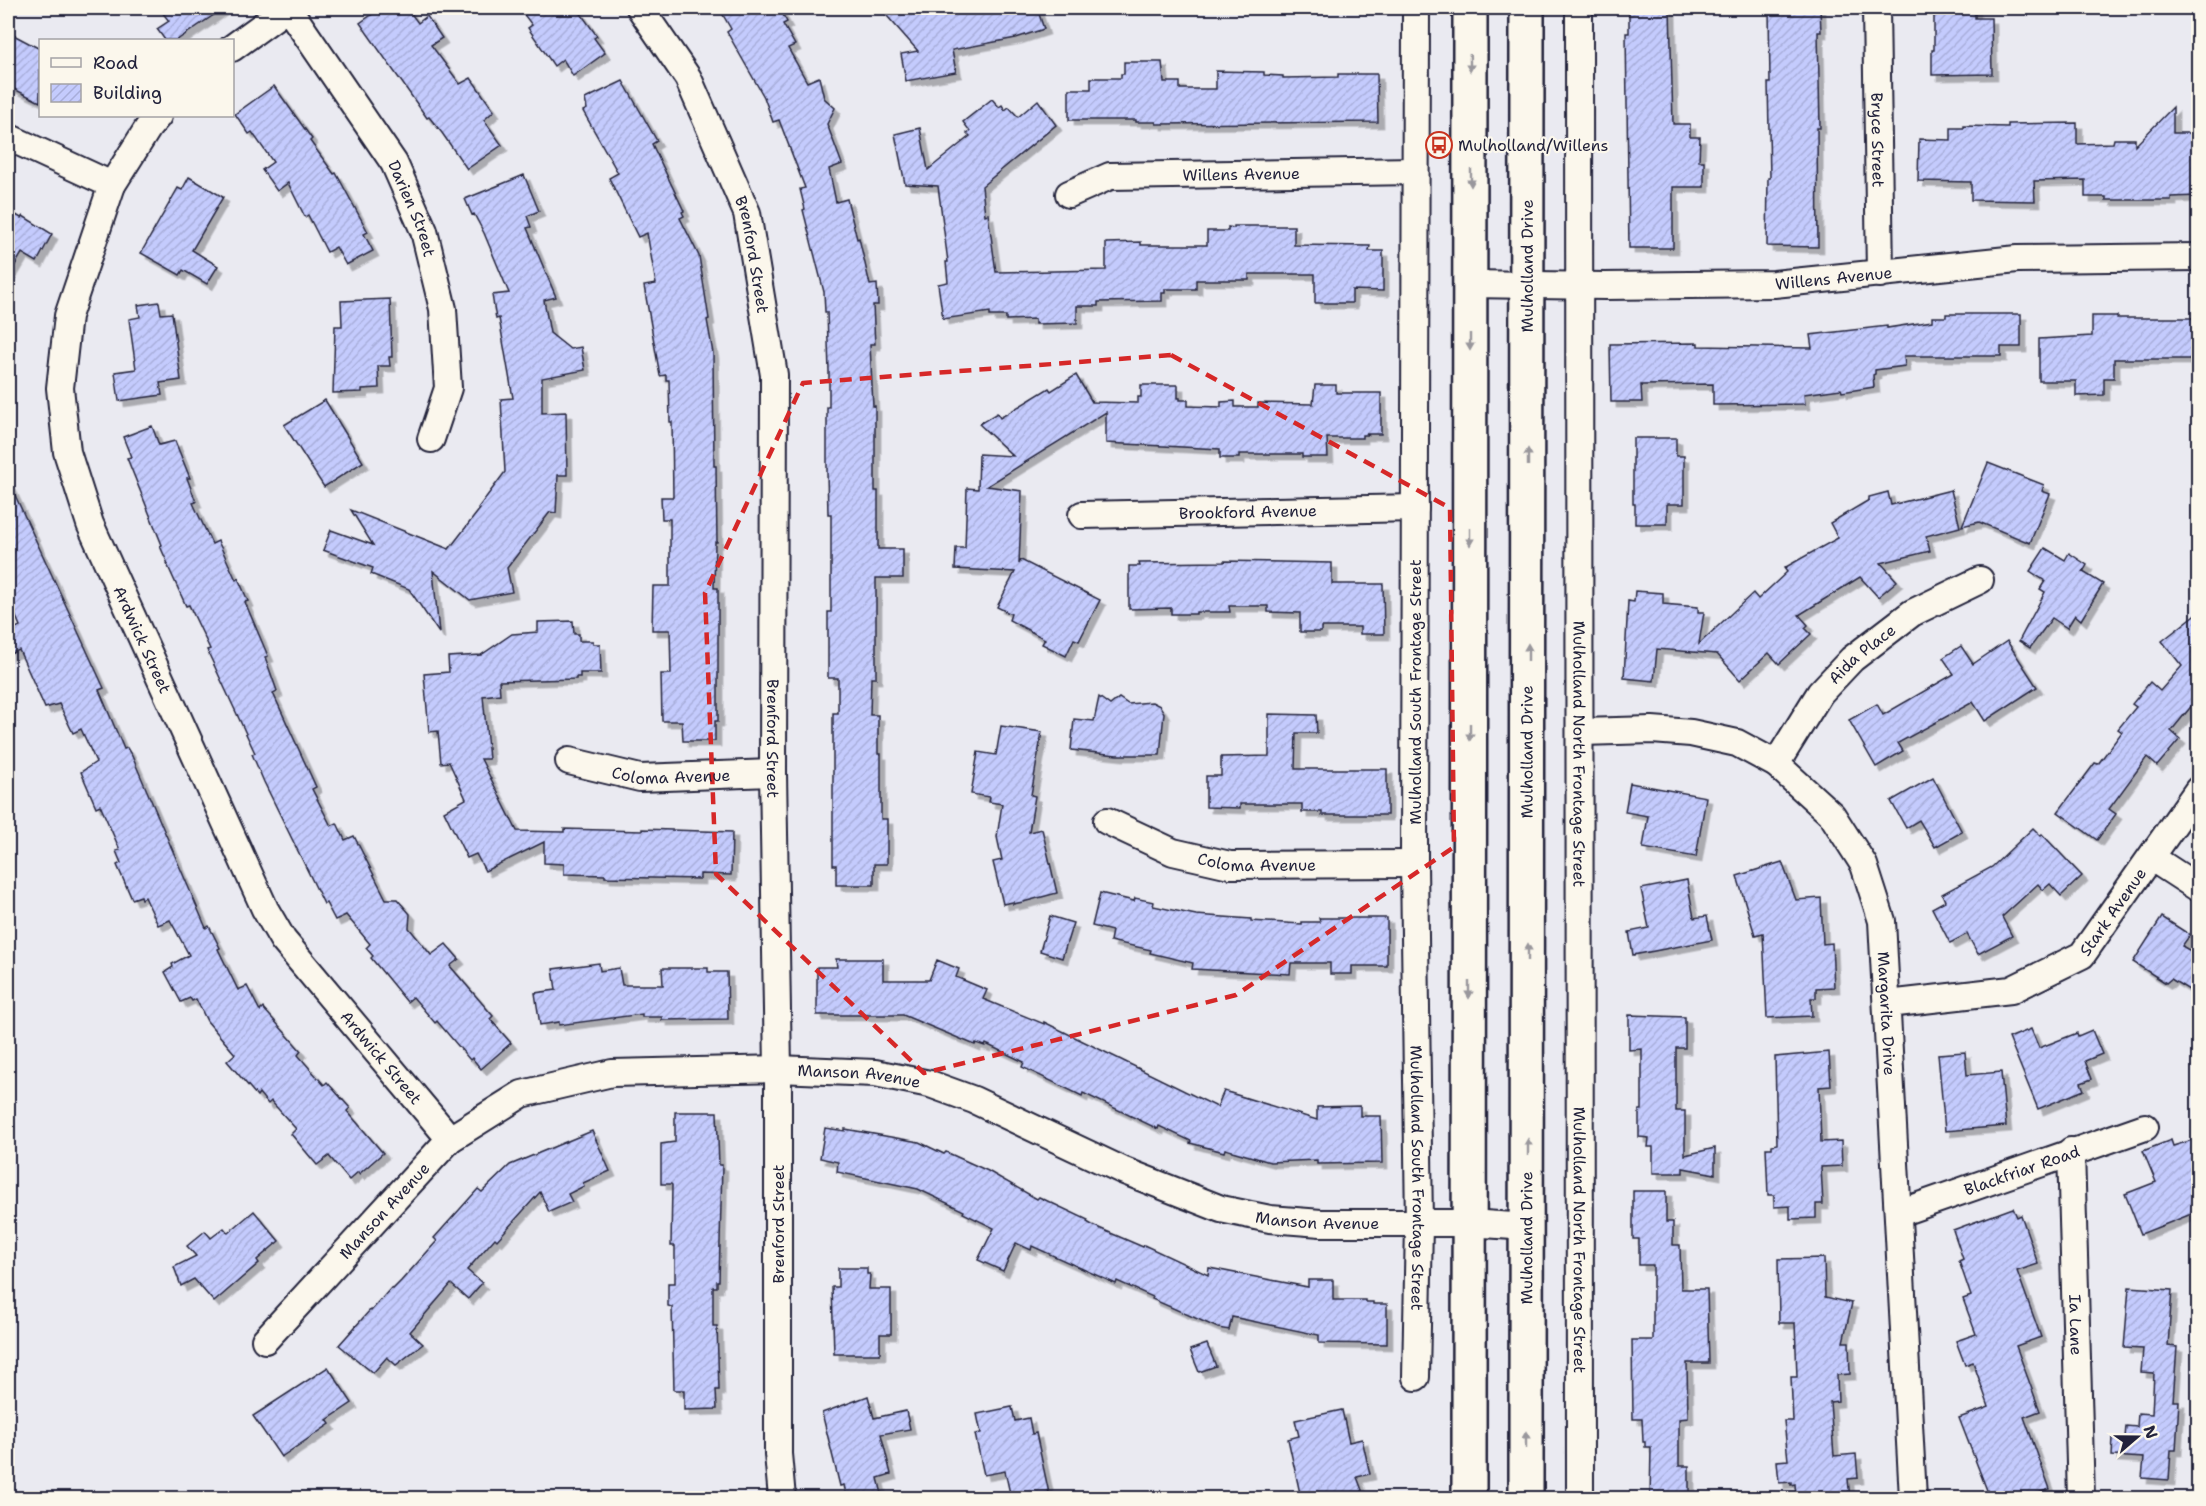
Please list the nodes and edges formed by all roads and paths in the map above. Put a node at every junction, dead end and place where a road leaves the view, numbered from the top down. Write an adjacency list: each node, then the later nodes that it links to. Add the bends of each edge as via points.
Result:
1 (287, 8): 8 (street); 19 (street, Darien Street, via 394,163 424,231 443,309 448,388)
2 (640, 8): 26 (street, Brenford Street, via 688,78 747,213 774,375)
3 (1416, 8): 11 (street, Mulholland South Frontage Street)
4 (1470, 8): 16 (main road, one-way to 16)
5 (1527, 8): 17 (main road, Mulholland Drive)
6 (1579, 8): 18 (street, Mulholland North Frontage Street)
7 (1876, 8): 15 (street, Bryce Street)
8 (234, 47)
9 (158, 117): 12 (street, Ardwick Street)
10 (8, 137): 12 (street)
11 (1415, 171): 13 (street, Willens Avenue, via 1110,176); 20 (street, Mulholland South Frontage Street)
12 (112, 185): 35 (street, Ardwick Street, via 68,316 60,388 67,452 90,524 269,917 283,940)
13 (1069, 194)
14 (2199, 257): 15 (street, Willens Avenue, via 2017,259)
15 (1880, 274): 18 (street, Willens Avenue, via 1774,284)
16 (1470, 284): 17 (street, Willens Avenue); 39 (main road, one-way to 39)
17 (1528, 285): 18 (street, Willens Avenue); 40 (main road, Mulholland Drive, one-way to 17)
18 (1580, 285): 23 (street, Mulholland North Frontage Street)
19 (431, 439)
20 (1415, 508): 21 (street, Brookford Avenue); 30 (street, Mulholland South Frontage Street)
21 (1082, 515)
22 (1980, 580): 25 (street, Aida Place, via 1912,613 1852,659 1820,693)
23 (1581, 732): 25 (street, Margarita Drive, via 1691,733 1737,743); 46 (street, Mulholland North Frontage Street)
24 (569, 761): 26 (street, Coloma Avenue, via 640,778)
25 (1776, 764): 32 (street, Margarita Drive, via 1832,815 1864,865 1882,921)
26 (773, 773): 33 (street, Brenford Street)
27 (2199, 790): 29 (street, Stark Avenue)
28 (1107, 822): 30 (street, Coloma Avenue, via 1173,852 1230,865)
29 (2152, 858): 31 (street); 32 (street, Stark Avenue, via 2082,955 2011,990)
30 (1414, 864): 38 (street, Mulholland South Frontage Street)
31 (2199, 888)
32 (1887, 1004): 37 (street, Margarita Drive)
33 (778, 1069): 35 (street, Manson Avenue, via 612,1073 522,1094); 38 (street, Manson Avenue, via 875,1073 930,1084 974,1100 1122,1170 1221,1209 1270,1219); 43 (street, Brenford Street, via 778,1454)
34 (2145, 1127): 36 (street, Blackfriar Road)
35 (450, 1140): 41 (street, Manson Avenue)
36 (2071, 1151): 37 (street, Blackfriar Road); 48 (street, Ia Lane)
37 (1899, 1213): 47 (street, Margarita Drive)
38 (1419, 1224): 39 (street, Manson Avenue); 42 (street, Mulholland South Frontage Street)
39 (1469, 1224): 40 (street, Manson Avenue); 44 (main road)
40 (1528, 1227): 45 (main road, Mulholland Drive, one-way to 40)
41 (265, 1340)
42 (1416, 1377)
43 (782, 1498)
44 (1469, 1498)
45 (1526, 1498)
46 (1580, 1498)
47 (1913, 1498)
48 (2081, 1498)

